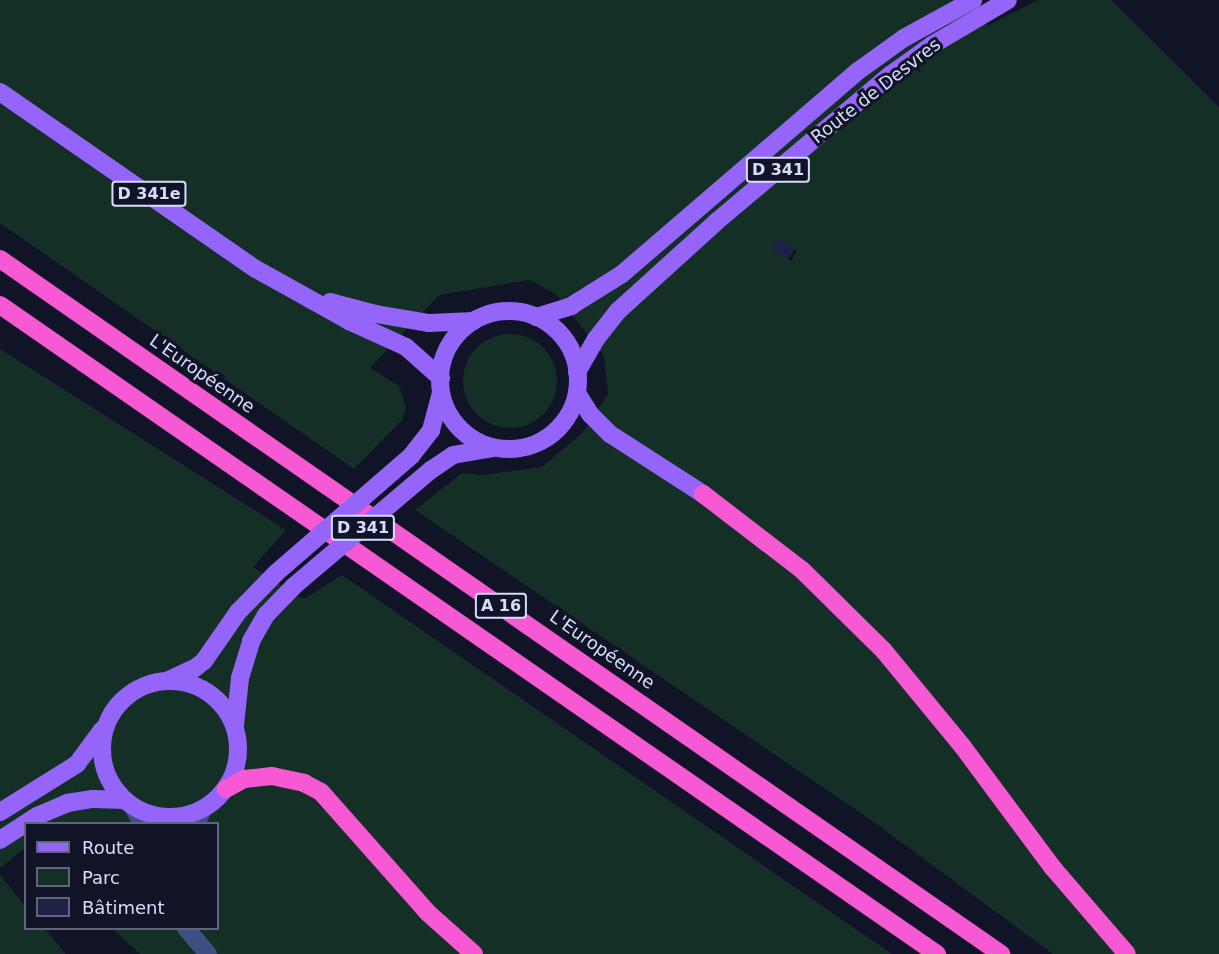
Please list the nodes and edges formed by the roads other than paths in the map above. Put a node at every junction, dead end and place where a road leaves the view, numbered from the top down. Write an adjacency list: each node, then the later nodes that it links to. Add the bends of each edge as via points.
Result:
1 (973, 0): 7 (main road, Route de Desvres / D 341, via 898,42 852,75 622,274 571,306)
2 (1008, 0): 9 (main road, Route de Desvres / D 341, via 890,75 716,222 618,311)
3 (0, 92): 5 (main road, D 341e, via 242,259)
4 (0, 259): 30 (highway, L'Européenne / A 16)
5 (300, 293): 8 (main road, D 341e, via 363,312 429,323); 10 (main road, D 341e, via 406,347)
6 (0, 305): 29 (highway, A 16)
7 (536, 317): 8 (main road, via 506,312); 9 (main road, via 562,336)
8 (476, 320): 10 (main road, via 449,347)
9 (578, 372): 11 (main road)
10 (441, 384): 12 (main road, via 450,415 462,430); 14 (main road, D 341, bridge, via 431,430 411,456 276,573 238,612 204,661)
11 (577, 393): 12 (main road, via 567,418 548,437 523,448); 13 (main road, via 591,416 610,434)
12 (496, 448): 16 (main road, D 341, bridge, via 446,458 294,586 267,615 251,641 240,678)
13 (703, 494): 31 (highway, via 802,570 884,651 963,747 1069,888)
14 (167, 680): 15 (main road, via 145,685 126,696); 16 (main road, via 189,683 209,692 225,708)
15 (105, 726): 18 (main road, via 105,770); 19 (main road, via 77,764)
16 (235, 727): 17 (main road, via 238,756)
17 (226, 789): 20 (main road); 28 (highway, via 244,779 272,776 304,783 321,792 427,912)
18 (129, 804): 20 (main road, via 154,815); 21 (main road, via 93,799 67,803); 22 (street)
19 (0, 812)
20 (200, 816)
21 (28, 822)
22 (142, 822)
23 (24, 824): 24 (main road)
24 (0, 840)
25 (188, 930): 27 (street)
26 (200, 930): 27 (street)
27 (210, 954)
28 (474, 954)
29 (937, 954)
30 (1001, 954)
31 (1127, 954)

